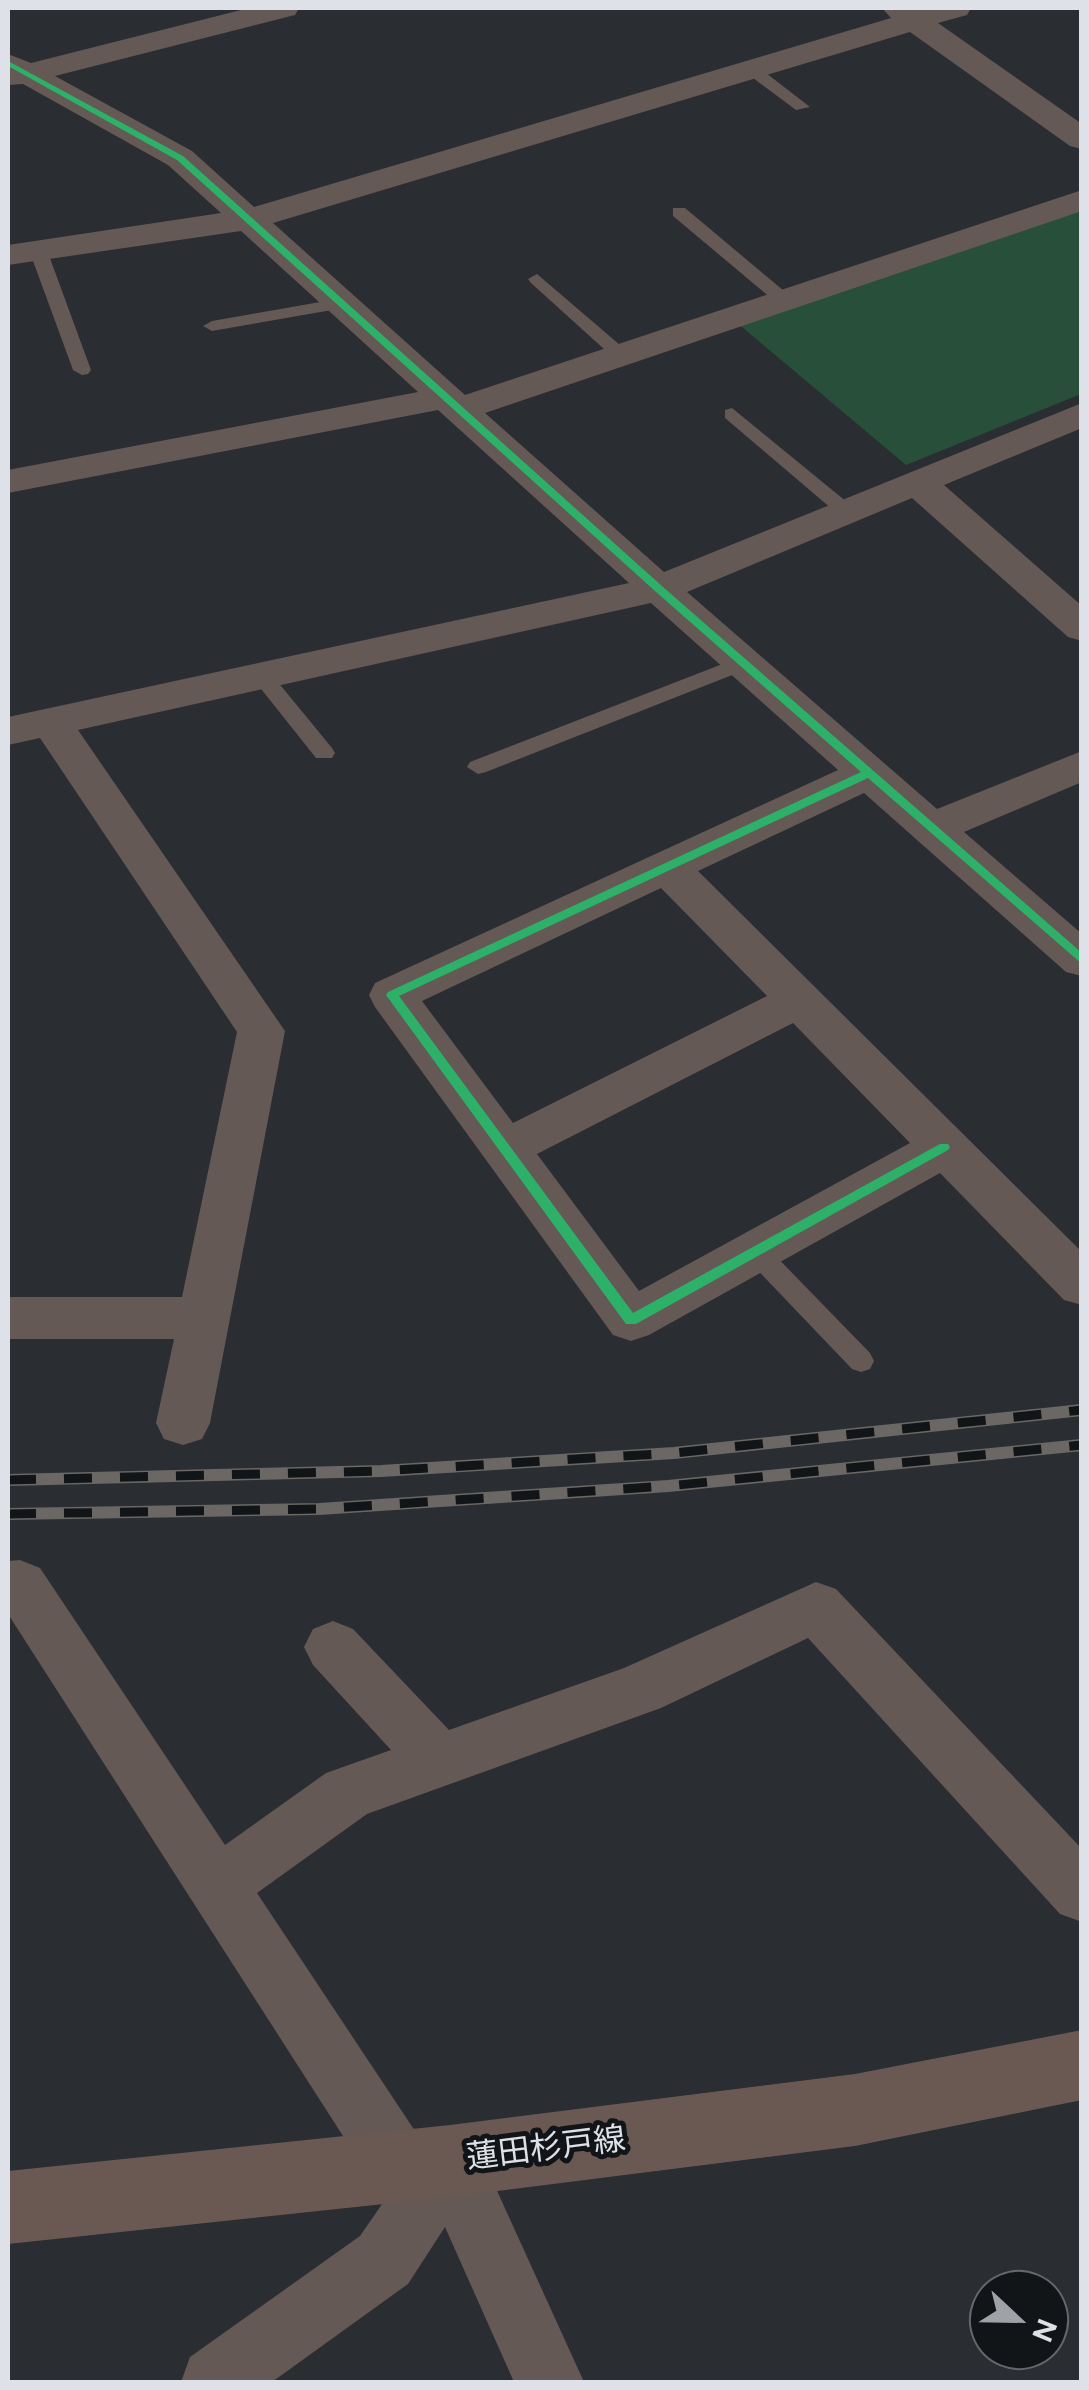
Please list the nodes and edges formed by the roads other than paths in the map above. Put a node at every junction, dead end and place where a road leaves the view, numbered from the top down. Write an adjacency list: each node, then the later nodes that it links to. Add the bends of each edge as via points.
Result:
1 (284, 8): 5 (street)
2 (956, 8): 3 (street)
3 (906, 14): 4 (street); 7 (street)
4 (751, 69): 6 (lane); 10 (street)
5 (15, 72): 10 (street, via 180,158)
6 (802, 107)
7 (1082, 139)
8 (1082, 200): 13 (street)
9 (679, 212): 13 (lane)
10 (250, 219): 11 (street); 14 (street)
11 (23, 252): 17 (lane)
12 (538, 280): 16 (lane)
13 (784, 300): 16 (street)
14 (342, 303): 15 (lane); 18 (street)
15 (212, 326)
16 (620, 355): 18 (street)
17 (82, 370)
18 (454, 403): 21 (street); 24 (street)
19 (732, 414): 23 (lane)
20 (1082, 414): 22 (street)
21 (8, 482)
22 (916, 482): 23 (street); 25 (street)
23 (846, 512): 24 (street)
24 (659, 589): 26 (street); 27 (street)
25 (1082, 628)
26 (743, 663): 31 (lane); 32 (street)
27 (261, 676): 28 (street); 29 (lane)
28 (29, 726): 42 (street, via 261,1031)
29 (324, 753)
30 (1082, 765): 33 (street)
31 (478, 767)
32 (869, 773): 33 (street); 34 (street)
33 (932, 828): 35 (street)
34 (667, 867): 36 (street); 38 (street, via 392,995)
35 (1082, 960)
36 (798, 1000): 37 (street); 38 (street)
37 (944, 1147): 39 (street); 40 (street)
38 (504, 1149): 39 (street, via 631,1320)
39 (755, 1251): 43 (lane)
40 (1082, 1285)
41 (8, 1318): 42 (street)
42 (204, 1318): 44 (street)
43 (861, 1361)
44 (183, 1423)
45 (8, 1585): 48 (street, via 20,1586)
46 (333, 1647): 47 (street)
47 (439, 1760): 48 (street, via 347,1793); 49 (street, via 640,1689 816,1606)
48 (217, 1886): 51 (street)
49 (1082, 1893)
50 (1082, 2065): 51 (main road, 蓮田杉戸線, via 856,2110)
51 (425, 2164): 52 (main road, 蓮田杉戸線); 53 (street, via 384,2260); 54 (street)
52 (8, 2208)
53 (214, 2382)
54 (549, 2382)

